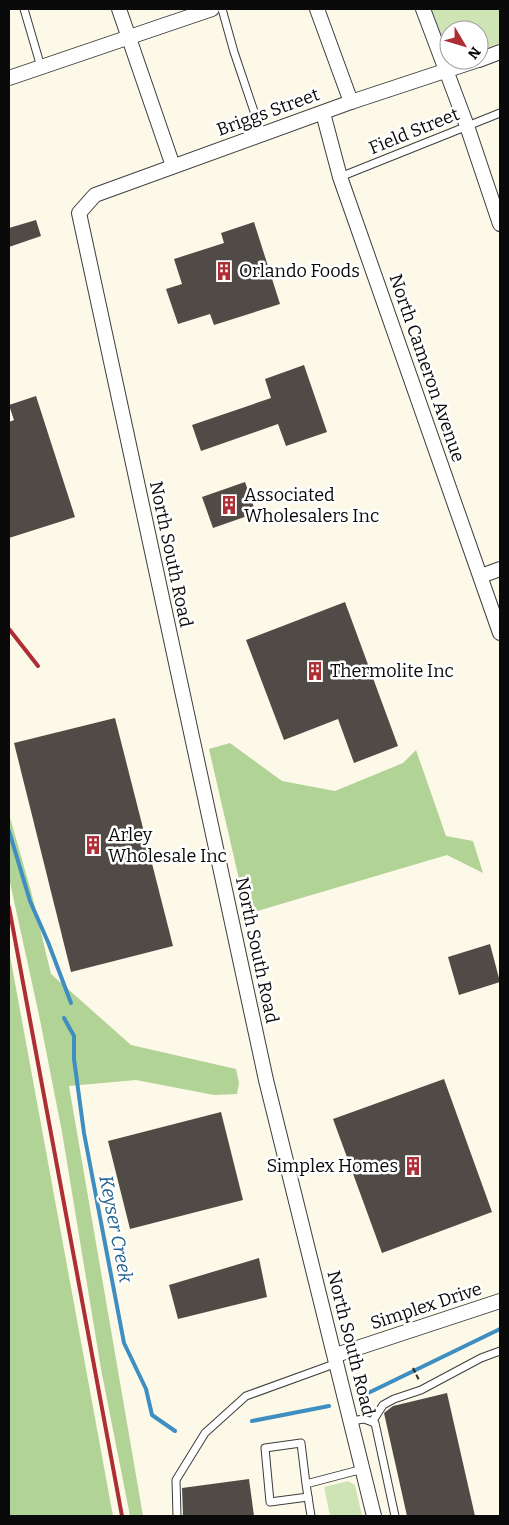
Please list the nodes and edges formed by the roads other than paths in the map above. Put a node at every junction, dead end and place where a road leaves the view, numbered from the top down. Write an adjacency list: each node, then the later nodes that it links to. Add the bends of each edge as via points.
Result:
1 (24, 9): 8 (lane)
2 (119, 9): 7 (street)
3 (212, 9): 7 (street)
4 (222, 9): 15 (lane)
5 (317, 9): 11 (street)
6 (422, 9): 9 (street)
7 (129, 37): 8 (street); 16 (street)
8 (41, 67): 10 (street)
9 (447, 71): 11 (street, Briggs Street); 14 (street)
10 (9, 78)
11 (351, 102): 12 (street, Briggs Street)
12 (324, 113): 15 (street, Briggs Street); 17 (street, North Cameron Avenue)
13 (500, 113): 14 (lane, Field Street)
14 (467, 126): 17 (lane, Field Street); 19 (street)
15 (262, 135): 16 (street, Briggs Street)
16 (173, 166): 18 (street, Briggs Street, via 96,195)
17 (340, 177): 21 (street, North Cameron Avenue)
18 (79, 212): 25 (street, North South Road, via 266,1080)
19 (500, 224)
20 (500, 569): 21 (street)
21 (481, 576): 22 (street, North Cameron Avenue)
22 (500, 633)
23 (500, 1301): 25 (street, Simplex Drive)
24 (500, 1351): 27 (lane, via 383,1405)
25 (337, 1359): 26 (street, North South Road); 31 (lane, via 246,1396 205,1433 176,1480)
26 (352, 1421): 27 (lane, via 364,1419); 28 (street, North South Road)
27 (372, 1422): 34 (lane, via 375,1423)
28 (363, 1469): 29 (lane); 33 (street, North South Road)
29 (306, 1484): 30 (lane); 30 (lane, via 301,1443 265,1448 270,1502)
30 (308, 1497): 32 (lane)
31 (177, 1516)
32 (311, 1516)
33 (374, 1516)
34 (395, 1516)

